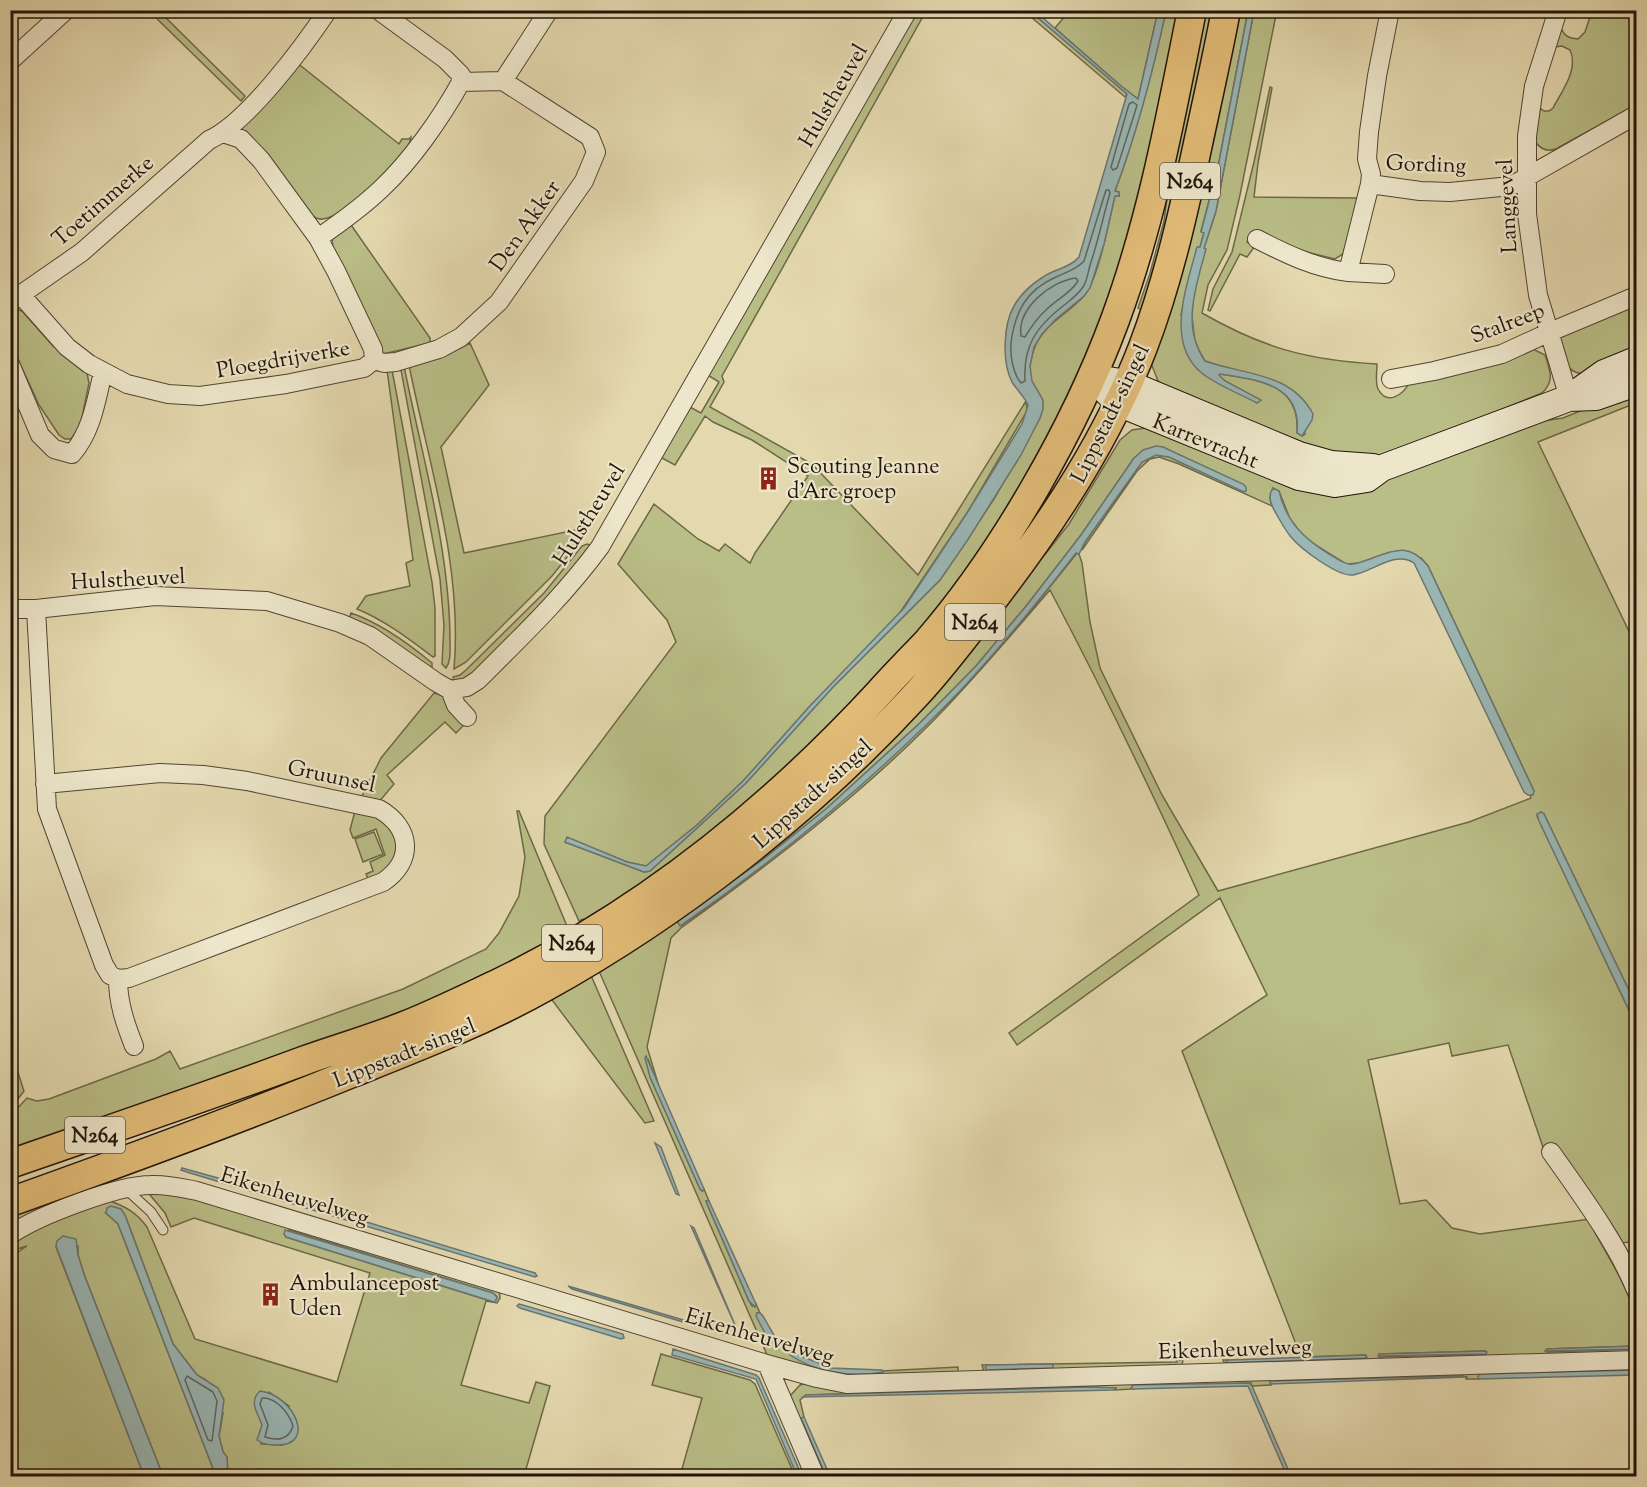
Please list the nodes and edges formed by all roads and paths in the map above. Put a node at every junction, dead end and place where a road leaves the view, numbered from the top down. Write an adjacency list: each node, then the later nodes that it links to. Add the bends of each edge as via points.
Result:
1 (66, 10): 10 (street)
2 (328, 10): 14 (street, via 260,96)
3 (378, 10): 12 (street, via 446,59 461,75)
4 (549, 10): 11 (street)
5 (908, 10): 35 (street, Hulstheuvel, via 600,547 549,610 478,680)
6 (1192, 10): 28 (main road, Lippstadt-singel / N264, via 1148,215 1115,321)
7 (1226, 10): 31 (main road, Lippstadt-singel / N264, via 1175,246 1147,336)
8 (1390, 10): 16 (street, Gording, via 1369,132)
9 (1558, 10): 15 (street, Langgevel, via 1534,86 1527,136)
10 (10, 60)
11 (503, 81): 12 (street); 24 (street, Den Akker, via 590,137 596,152 584,181 499,302 461,337 439,349 396,362)
12 (461, 82): 17 (street, via 413,154 382,189)
13 (1636, 115): 15 (street, Gording)
14 (223, 133): 17 (street, Ploegdrijverke, via 241,139 261,160); 22 (street, Toetimmerke, via 209,140 82,252)
15 (1527, 175): 16 (street, Gording, via 1511,186 1450,192); 23 (street, Langgevel, via 1527,214 1538,294)
16 (1370, 184): 19 (street)
17 (318, 238): 24 (street, Ploegdrijverke, via 373,349)
18 (1257, 239): 19 (street, via 1328,270)
19 (1348, 272): 20 (street)
20 (1385, 274)
21 (1636, 296): 23 (street, Stalreep)
22 (16, 299): 27 (street, Ploegdrijverke, via 67,347)
23 (1550, 332): 29 (street, Stalreep, via 1502,354); 32 (street, Langgevel)
24 (374, 360): 27 (street, Ploegdrijverke, via 364,368 200,396 168,394 127,384)
25 (1636, 360): 32 (street, Karrevracht, via 1604,373)
26 (10, 364): 27 (street, via 40,435 54,449 72,454 90,426)
27 (103, 372)
28 (1091, 377): 31 (street, Karrevracht); 41 (main road, Lippstadt-singel / N264, via 1019,512 928,640 849,726 777,795 669,883 538,963 411,1024)
29 (1391, 379)
30 (1636, 383): 32 (street, Karrevracht, via 1596,398)
31 (1123, 393): 32 (street, Karrevracht, via 1269,466 1335,484 1367,478 1382,468); 43 (main road, Lippstadt-singel / N264, via 1047,527 914,697 795,811 640,930 541,990 475,1023 273,1106)
32 (1569, 398)
33 (10, 609): 34 (street, Hulstheuvel)
34 (36, 609): 35 (street, Hulstheuvel, via 155,596 267,601 370,636); 37 (street)
35 (450, 690): 36 (street)
36 (467, 717)
37 (45, 784): 38 (street, via 47,809 104,965); 38 (street, Gruunsel, via 160,773 203,775 380,810 400,826 405,838 402,864 383,882)
38 (118, 979): 39 (street, via 122,1017)
39 (134, 1046)
40 (1551, 1152): 46 (street, via 1592,1212)
41 (10, 1164)
42 (125, 1188): 44 (lane); 45 (street, Eikenheuvelweg, via 26,1225); 48 (street, Eikenheuvelweg, via 167,1185 197,1191)
43 (10, 1202)
44 (164, 1230)
45 (10, 1235)
46 (1636, 1290)
47 (1636, 1360): 48 (street, Eikenheuvelweg, via 847,1384)
48 (767, 1364): 49 (street)
49 (815, 1476)

